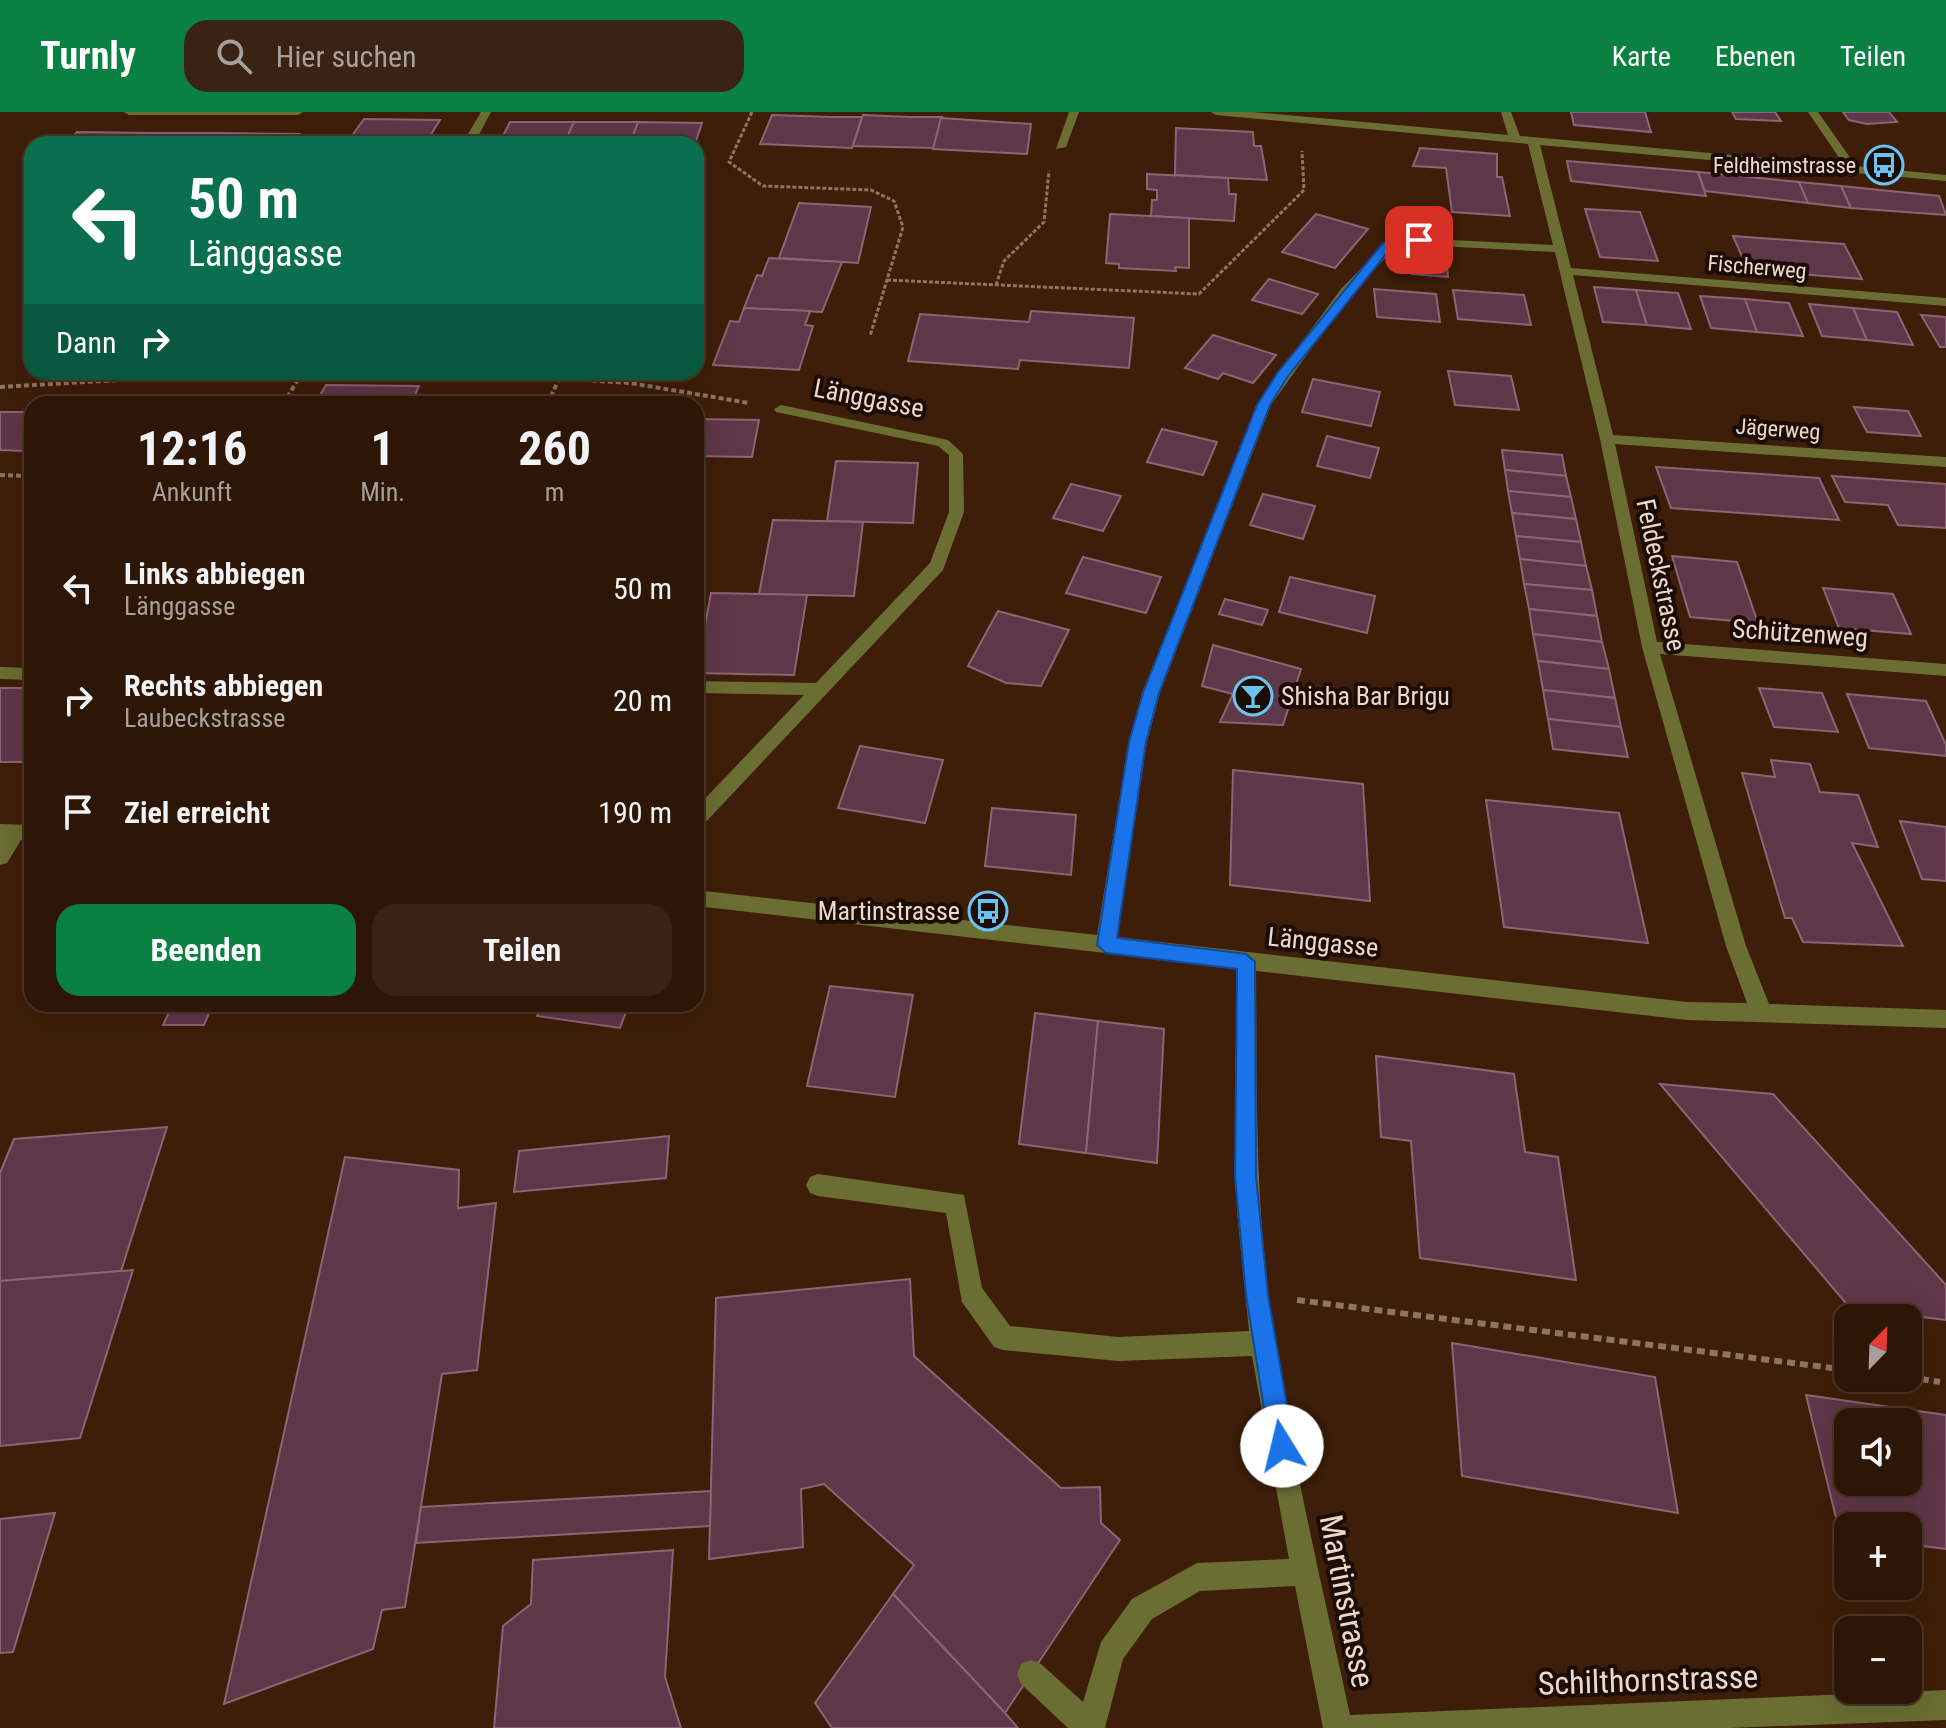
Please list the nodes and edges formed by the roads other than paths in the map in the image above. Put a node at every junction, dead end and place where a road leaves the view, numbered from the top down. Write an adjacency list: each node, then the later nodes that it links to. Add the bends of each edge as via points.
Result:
1 (129, 112): 8 (street)
2 (298, 112): 8 (street)
3 (486, 112): 9 (street)
4 (1074, 112): 12 (street)
5 (1216, 112): 10 (street)
6 (1506, 112): 10 (street)
7 (1813, 112): 13 (street)
8 (266, 113)
9 (472, 136)
10 (1515, 139): 11 (street)
11 (1533, 140): 13 (street); 15 (street, Feldeckstrasse)
12 (1060, 147)
13 (1853, 170): 14 (street)
14 (1946, 178)
15 (1559, 249): 16 (street, Feldeckstrasse); 31 (street, via 1396,240 1366,269 1283,375 1264,405 1151,693 1138,742)
16 (1564, 271): 17 (street, Fischerweg); 19 (street, Feldeckstrasse)
17 (1946, 302)
18 (781, 409): 26 (street, Länggasse, via 922,436 956,454 956,526 937,566)
19 (1607, 439): 20 (street, Jägerweg); 21 (street, Feldeckstrasse)
20 (1946, 462)
21 (1650, 647): 22 (street, Schützenweg); 33 (street, Feldeckstrasse, via 1736,946)
22 (1946, 670)
23 (0, 673): 24 (street)
24 (24, 674)
25 (704, 687): 26 (street)
26 (821, 689): 27 (street, Länggasse)
27 (704, 812)
28 (16, 832): 29 (street)
29 (0, 857)
30 (704, 899): 31 (street, Länggasse)
31 (1106, 945): 32 (street, Länggasse)
32 (1246, 962): 33 (street, Länggasse, via 1687,1011); 36 (street, Martinstrasse, via 1246,1177)
33 (1762, 1014): 34 (street, Länggasse)
34 (1946, 1019)
35 (818, 1185): 36 (street, via 956,1203 971,1293 1003,1338 1118,1349)
36 (1265, 1343): 37 (street, Martinstrasse)
37 (1306, 1572): 40 (street, via 1197,1577 1142,1609 1111,1652); 41 (street, Martinstrasse)
38 (1031, 1674): 40 (street)
39 (1946, 1705): 42 (street, Schilthornstrasse)
40 (1089, 1727)
41 (1338, 1728)
42 (1353, 1728)

